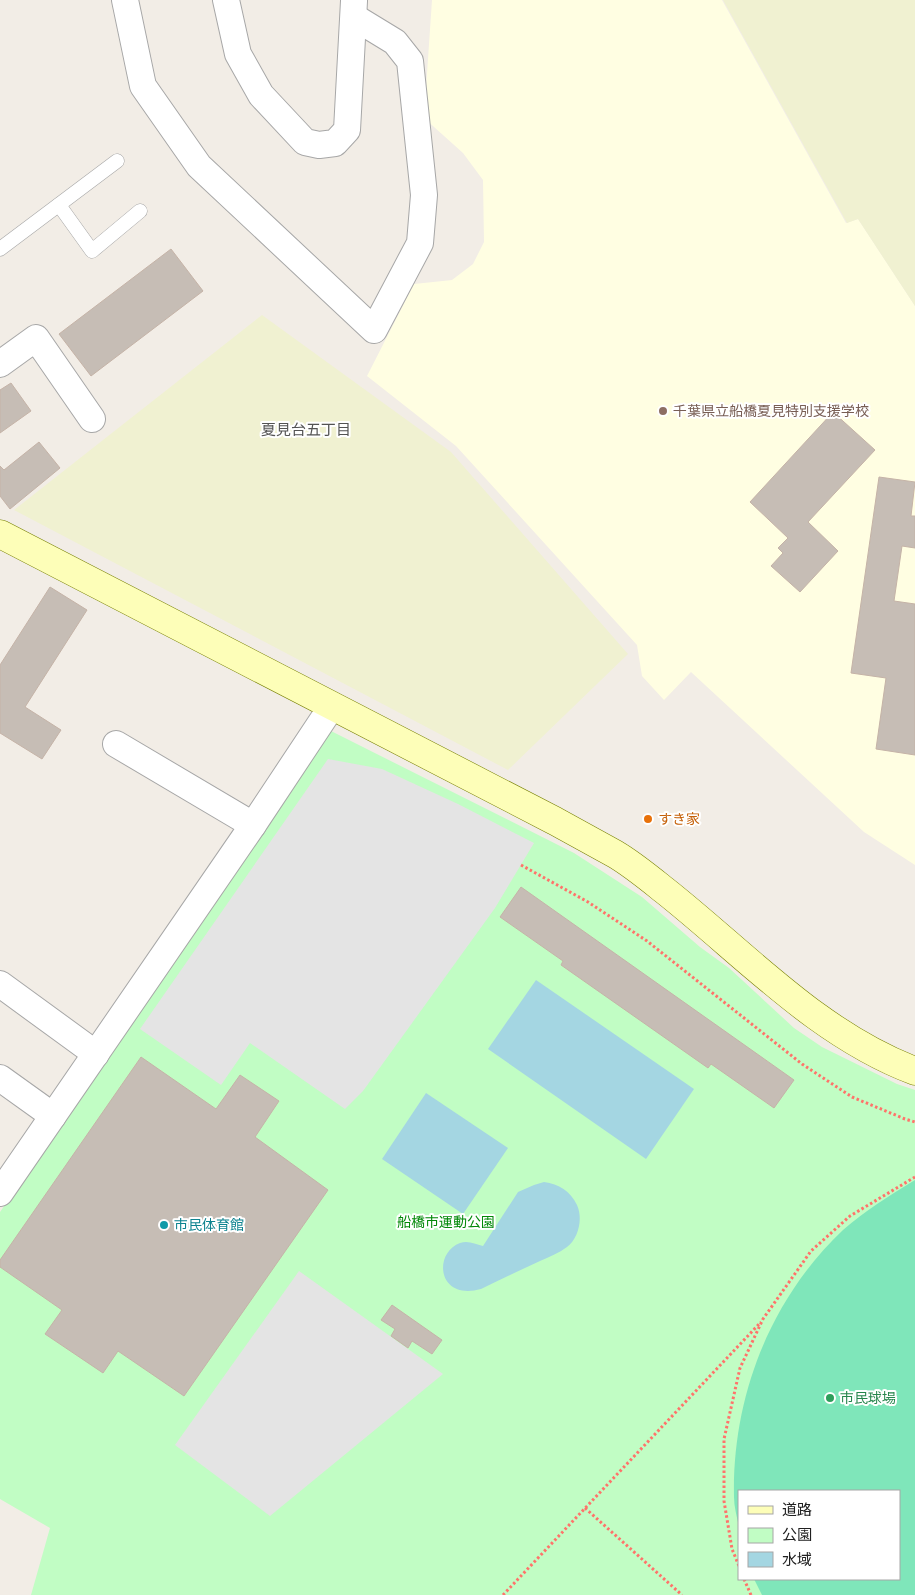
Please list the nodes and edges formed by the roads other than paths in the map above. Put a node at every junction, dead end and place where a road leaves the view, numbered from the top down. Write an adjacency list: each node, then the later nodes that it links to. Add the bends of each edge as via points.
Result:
1 (125, 0): 3 (street, via 143,86 199,166 374,330 420,243 424,196 410,62 395,42)
2 (226, 0): 3 (street, via 238,54 261,95 305,142 319,145 335,143 347,130)
3 (354, 9)
4 (118, 161): 5 (lane)
5 (59, 205): 6 (lane, via 92,251); 7 (lane)
6 (140, 211)
7 (0, 249)
8 (0, 364): 9 (street, via 36,338)
9 (92, 419)
10 (0, 534): 11 (street)
11 (332, 706): 13 (street); 16 (street, via 617,855 807,1009 852,1041)
12 (116, 744): 13 (street)
13 (253, 825): 15 (street)
14 (0, 984): 15 (street)
15 (96, 1054): 18 (street)
16 (915, 1071)
17 (0, 1078): 18 (street)
18 (53, 1116): 19 (street)
19 (0, 1193)

